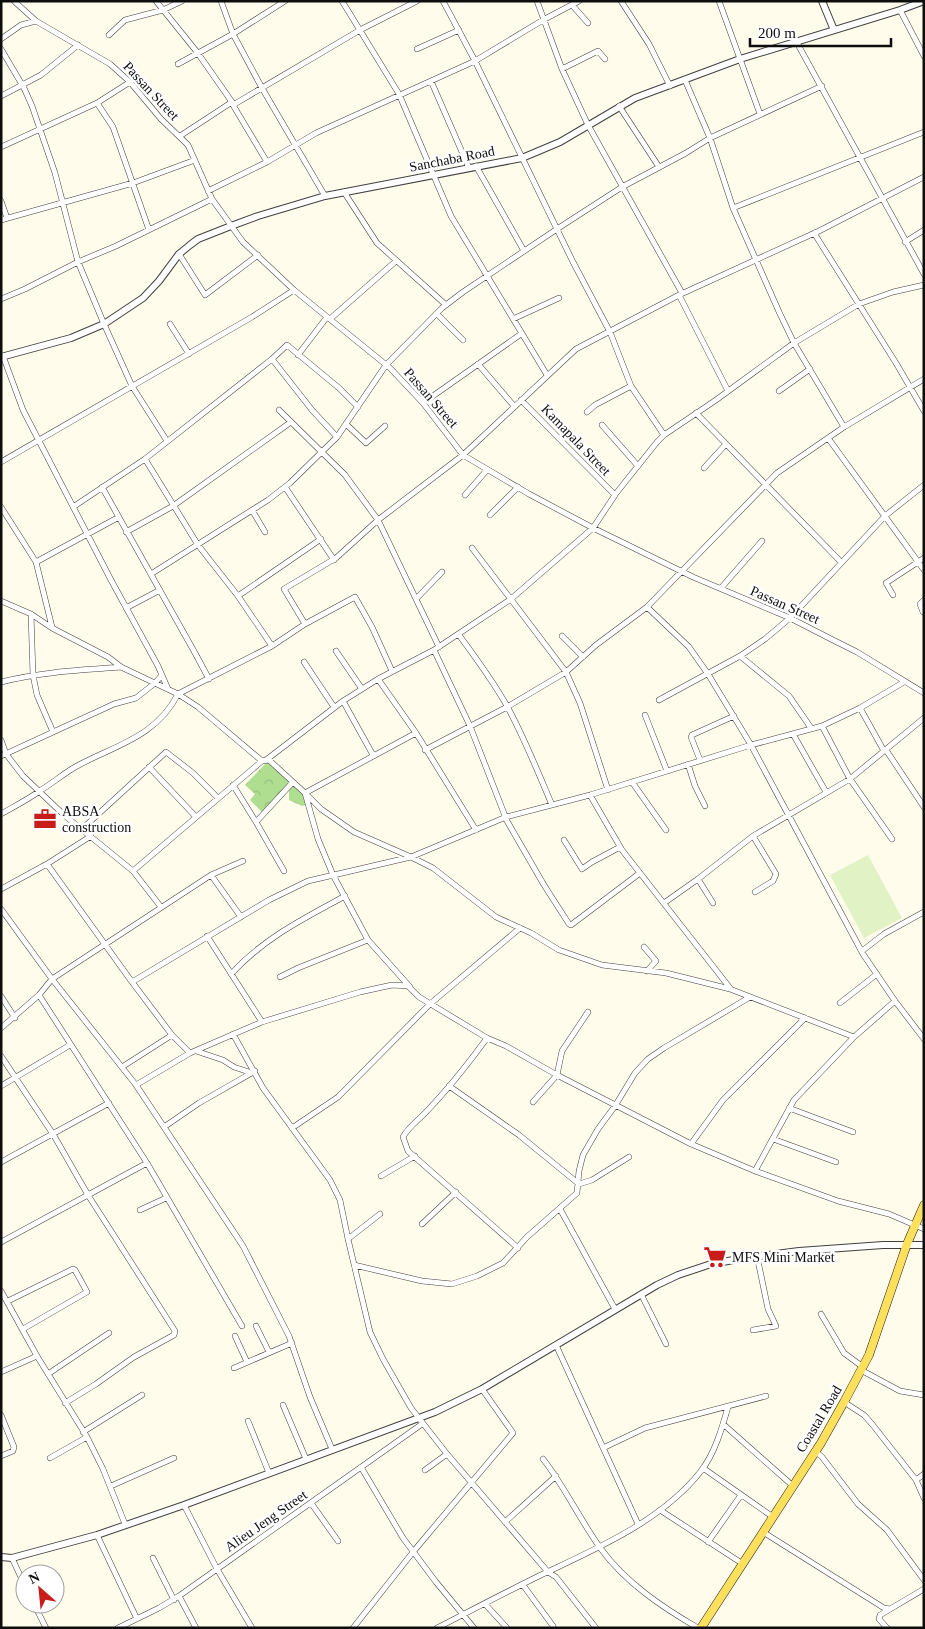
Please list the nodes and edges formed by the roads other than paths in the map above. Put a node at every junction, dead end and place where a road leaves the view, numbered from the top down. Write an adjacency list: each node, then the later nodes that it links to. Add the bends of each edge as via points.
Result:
1 (14, 1): 19 (street, Passan Street)
2 (156, 1): 17 (street)
3 (182, 1): 17 (street)
4 (221, 1): 25 (street)
5 (285, 1): 25 (street)
6 (342, 1): 22 (street)
7 (417, 1): 22 (street)
8 (443, 1): 23 (street)
9 (537, 1): 20 (street)
10 (579, 1): 16 (street)
11 (621, 1): 43 (street, via 649,44)
12 (719, 1): 35 (street)
13 (822, 1): 24 (street)
14 (901, 1): 18 (street)
15 (924, 1): 18 (street, Sanchaba Road)
16 (572, 5): 20 (street); 21 (street)
17 (163, 10): 26 (street, via 126,20); 32 (street)
18 (903, 10): 24 (street, Sanchaba Road); 33 (street)
19 (36, 20): 27 (street); 29 (street, Passan Street)
20 (543, 20): 36 (street); 38 (street)
21 (588, 23)
22 (360, 30): 45 (street); 46 (street)
23 (459, 30): 31 (street); 36 (street)
24 (834, 30): 28 (street, Sanchaba Road)
25 (233, 34): 32 (street); 45 (street)
26 (109, 35)
27 (1, 39)
28 (796, 41): 35 (street, Sanchaba Road); 44 (street)
29 (78, 45): 40 (street, Passan Street, via 110,64); 42 (street, via 41,75)
30 (1, 49): 42 (street)
31 (417, 49)
32 (197, 52): 37 (street); 49 (street)
33 (924, 56)
34 (605, 58): 38 (street, via 596,52)
35 (740, 60): 39 (street, Sanchaba Road); 51 (street)
36 (475, 61): 41 (street); 59 (street)
37 (178, 64)
38 (562, 69): 52 (street)
39 (685, 80): 43 (street, Sanchaba Road); 56 (street)
40 (130, 82): 48 (street); 55 (street, Passan Street)
41 (431, 82): 46 (street); 63 (street)
42 (22, 85): 47 (street); 53 (street)
43 (670, 86): 50 (street, Sanchaba Road)
44 (822, 86): 51 (street); 60 (street)
45 (262, 88): 49 (street); 57 (street)
46 (399, 94): 57 (street); 65 (street)
47 (1, 96)
48 (97, 103): 53 (street); 67 (street, via 113,127)
49 (233, 104): 55 (street); 62 (street)
50 (619, 106): 52 (street, Sanchaba Road); 64 (street)
51 (760, 114): 56 (street)
52 (588, 125): 59 (street, Sanchaba Road, via 548,148); 68 (street)
53 (40, 130): 58 (street); 75 (street)
54 (924, 132): 60 (street)
55 (180, 136): 61 (street, Passan Street)
56 (710, 138): 64 (street); 76 (street)
57 (295, 145): 62 (street); 71 (street)
58 (1, 147)
59 (522, 158): 63 (street, Sanchaba Road); 79 (street)
60 (861, 158): 72 (street); 76 (street)
61 (195, 160): 67 (street); 69 (street, Passan Street)
62 (267, 162): 69 (street)
63 (473, 167): 65 (street, Sanchaba Road); 84 (street)
64 (659, 167): 68 (street)
65 (433, 175): 70 (street, Sanchaba Road); 91 (street, via 451,216)
66 (924, 177): 72 (street)
67 (133, 183): 75 (street); 80 (street)
68 (622, 187): 79 (street); 94 (street)
69 (208, 191): 73 (street, Passan Street)
70 (344, 192): 71 (street, Sanchaba Road); 88 (street, via 377,243)
71 (326, 196): 78 (street, Sanchaba Road)
72 (883, 197): 82 (street); 83 (street)
73 (212, 199): 78 (street, Passan Street); 80 (street)
74 (1, 201): 77 (street)
75 (63, 203): 77 (street); 89 (street)
76 (734, 208): 87 (street)
77 (4, 219)
78 (231, 226): 85 (street, Sanchaba Road, via 198,239); 86 (street, Passan Street)
79 (557, 229): 84 (street); 104 (street)
80 (149, 230): 89 (street)
81 (924, 230): 83 (street)
82 (814, 233): 87 (street); 97 (street)
83 (904, 242): 90 (street)
84 (524, 251): 91 (street)
85 (179, 254): 86 (street, via 205,295); 102 (street, Sanchaba Road, via 152,290)
86 (258, 255): 93 (street, Passan Street)
87 (755, 260): 94 (street); 107 (street)
88 (396, 261): 98 (street); 100 (street)
89 (78, 262): 96 (street); 102 (street)
90 (924, 274)
91 (488, 276): 98 (street); 101 (street)
92 (924, 285): 97 (street)
93 (294, 290): 100 (street, Passan Street); 108 (street)
94 (681, 294): 104 (street); 120 (street)
95 (559, 298): 101 (street)
96 (1, 299)
97 (859, 304): 107 (street); 119 (street)
98 (446, 305): 99 (street)
99 (437, 314): 106 (street); 113 (street)
100 (329, 318): 109 (street); 113 (street, Passan Street)
101 (513, 319): 105 (street)
102 (104, 324): 110 (street, Sanchaba Road, via 71,338); 117 (street)
103 (170, 324): 108 (street)
104 (610, 332): 115 (street, via 576,349); 118 (street)
105 (521, 334): 112 (street); 115 (street)
106 (463, 340)
107 (794, 343): 114 (street); 120 (street)
108 (188, 354): 117 (street)
109 (298, 355): 111 (street, via 287,346); 125 (street)
110 (2, 357): 138 (street)
111 (272, 359): 136 (street); 139 (street)
112 (478, 364): 123 (street); 124 (street)
113 (386, 365): 123 (street, Passan Street); 125 (street)
114 (810, 369): 121 (street); 134 (street)
115 (547, 376): 122 (street)
116 (924, 379): 119 (street)
117 (132, 386): 138 (street); 139 (street)
118 (631, 386): 128 (street); 135 (street)
119 (910, 388): 127 (street); 134 (street)
120 (728, 391): 129 (street)
121 (779, 391)
122 (522, 400): 124 (street); 162 (street, Kamapala Street, via 615,495)
123 (423, 403): 142 (street, Passan Street)
124 (514, 406): 142 (street)
125 (358, 407): 131 (street)
126 (279, 410): 130 (street)
127 (924, 411)
128 (587, 412)
129 (696, 413): 135 (street); 140 (street)
130 (291, 422): 141 (street); 154 (street)
131 (346, 424): 133 (street, via 366,443); 136 (street)
132 (602, 425): 145 (street)
133 (385, 426)
134 (844, 427): 137 (street)
135 (664, 435): 145 (street)
136 (337, 437): 141 (street)
137 (828, 438): 148 (street); 159 (street)
138 (38, 439): 144 (street); 156 (street)
139 (166, 441): 143 (street)
140 (726, 444): 146 (street); 148 (street)
141 (323, 452): 151 (street); 161 (street, via 345,474)
142 (464, 455): 147 (street, Passan Street); 161 (street)
143 (145, 459): 150 (street); 154 (street)
144 (1, 462)
145 (638, 466): 162 (street)
146 (704, 468)
147 (488, 470): 152 (street, Passan Street); 153 (street)
148 (765, 485): 173 (street); 177 (street)
149 (924, 485): 159 (street)
150 (102, 487): 156 (street); 160 (street)
151 (285, 487): 157 (street); 166 (street)
152 (518, 487): 158 (street); 162 (street, Passan Street)
153 (465, 495)
154 (173, 506): 163 (street); 168 (street)
155 (1, 507): 172 (street)
156 (73, 507): 165 (street)
157 (252, 510): 164 (street); 168 (street)
158 (490, 515)
159 (885, 516): 173 (street); 174 (street)
160 (119, 517): 163 (street); 165 (street)
161 (378, 520): 171 (street); 184 (street)
162 (593, 528): 177 (street, Passan Street); 183 (street)
163 (126, 532): 178 (street)
164 (265, 532)
165 (88, 534): 172 (street); 188 (street)
166 (320, 539): 171 (street); 182 (street)
167 (762, 541): 179 (street)
168 (198, 545): 178 (street); 182 (street)
169 (472, 548): 183 (street)
170 (924, 558): 174 (street)
171 (334, 560): 192 (street, via 284,589)
172 (36, 562): 193 (street)
173 (842, 562): 191 (street)
174 (917, 562): 175 (street); 181 (street, via 886,583)
175 (924, 570)
176 (442, 572): 184 (street)
177 (682, 572): 179 (street, Passan Street); 187 (street)
178 (151, 574): 180 (street)
179 (721, 588): 191 (street, Passan Street)
180 (160, 590): 188 (street); 208 (street)
181 (893, 595)
182 (238, 596): 196 (street)
183 (511, 599): 194 (street); 204 (street)
184 (416, 600): 197 (street)
185 (924, 600): 189 (street, via 920,604)
186 (1, 601): 190 (street)
187 (647, 606): 200 (street); 205 (street, via 689,647)
188 (126, 608): 207 (street)
189 (923, 612)
190 (31, 614): 193 (street); 206 (street)
191 (790, 618): 199 (street); 211 (street, Passan Street, via 857,652)
192 (305, 624): 196 (street); 203 (street, via 355,597)
193 (52, 628): 202 (street)
194 (459, 635): 197 (street); 220 (street)
195 (562, 636): 200 (street)
196 (272, 646): 208 (street)
197 (437, 648): 203 (street); 225 (street)
198 (336, 651): 214 (street)
199 (740, 656): 205 (street); 227 (street, via 789,696)
200 (583, 657): 204 (street)
201 (304, 662): 219 (street)
202 (122, 667): 206 (street); 212 (street)
203 (392, 671): 209 (street)
204 (566, 672): 220 (street); 246 (street, via 583,711)
205 (708, 674): 217 (street); 223 (street)
206 (33, 675): 210 (street); 228 (street)
207 (162, 676): 212 (street); 213 (street)
208 (209, 679): 216 (street)
209 (378, 679): 214 (street); 229 (street)
210 (1, 682)
211 (904, 682): 215 (street, Passan Street); 221 (street)
212 (155, 683): 213 (street); 228 (street, via 136,698 114,704)
213 (168, 689): 216 (street)
214 (362, 689): 218 (street)
215 (924, 693)
216 (178, 694): 238 (street); 247 (street, via 171,708 157,723 126,743 76,766)
217 (659, 700)
218 (343, 701): 219 (street); 236 (street)
219 (334, 707): 238 (street)
220 (507, 707): 225 (street); 252 (street)
221 (860, 708): 226 (street); 234 (street)
222 (645, 715): 241 (street)
223 (734, 716): 232 (street); 237 (street, via 692,735)
224 (924, 718): 234 (street)
225 (470, 726): 233 (street); 258 (street)
226 (822, 726): 227 (street); 242 (street)
227 (812, 728): 230 (street)
228 (53, 732): 235 (street)
229 (416, 732): 233 (street); 236 (street)
230 (793, 734): 232 (street); 249 (street)
231 (1, 740): 235 (street)
232 (751, 745): 237 (street); 256 (street)
233 (425, 750): 261 (street)
234 (885, 751): 242 (street); 254 (street)
235 (4, 755): 247 (street)
236 (373, 755): 248 (street)
237 (700, 760): 239 (street)
238 (262, 761): 243 (street, via 269,760); 245 (street)
239 (688, 764): 241 (street); 253 (street)
240 (149, 767): 251 (street, via 166,752); 257 (street); 260 (street)
241 (667, 771): 244 (street)
242 (850, 779): 249 (street); 265 (street)
243 (293, 782): 248 (street); 259 (street)
244 (632, 782): 246 (street); 262 (street)
245 (233, 785): 251 (street); 259 (street)
246 (608, 790): 250 (street)
247 (39, 792): 255 (street); 260 (street)
248 (305, 792): 268 (street, via 354,832); 275 (street, via 318,839)
249 (826, 792): 256 (street)
250 (590, 795): 252 (street); 267 (street)
251 (218, 798): 257 (street)
252 (552, 805): 258 (street)
253 (705, 806)
254 (924, 807)
255 (1, 814)
256 (789, 814): 264 (street); 291 (street)
257 (196, 817): 271 (street)
258 (506, 817): 261 (street); 273 (street, via 570,925)
259 (256, 822): 272 (street)
260 (82, 829): 263 (street)
261 (476, 830): 268 (street)
262 (666, 830)
263 (91, 836): 270 (street); 271 (street)
264 (753, 836): 276 (street); 278 (street, via 776,874 773,881)
265 (892, 839)
266 (564, 840): 267 (street, via 582,869)
267 (620, 847): 273 (street)
268 (411, 856): 275 (street); 286 (street, via 433,868 496,917)
269 (243, 861): 274 (street)
270 (47, 864): 277 (street); 289 (street)
271 (133, 871): 282 (street)
272 (284, 871)
273 (640, 873): 281 (street)
274 (211, 875): 282 (street); 285 (street)
275 (333, 875): 279 (street); 285 (street, via 308,881)
276 (698, 879): 280 (street); 281 (street)
277 (1, 888)
278 (755, 892)
279 (345, 896): 288 (street); 293 (street, via 275,935)
280 (713, 902)
281 (664, 903): 299 (street)
282 (160, 906): 289 (street)
283 (1, 909): 296 (street)
284 (924, 912): 291 (street, via 884,934)
285 (241, 917): 287 (street)
286 (520, 928): 292 (street, via 559,950 602,965); 305 (street)
287 (207, 936): 293 (street); 297 (street)
288 (368, 940): 295 (street); 298 (street)
289 (105, 944): 296 (street); 297 (street)
290 (644, 947): 292 (street, via 656,961)
291 (862, 951): 294 (street)
292 (647, 971): 299 (street)
293 (231, 974): 309 (street)
294 (877, 974): 303 (street); 304 (street)
295 (280, 977)
296 (52, 979): 300 (street); 321 (street)
297 (132, 982): 314 (street)
298 (412, 989): 305 (street); 309 (street, via 400,985 380,987)
299 (730, 989): 302 (street)
300 (39, 995): 307 (street); 318 (street)
301 (1, 996): 307 (street)
302 (750, 997): 308 (street); 330 (street, via 648,1060 635,1073)
303 (895, 1001): 312 (street); 315 (street)
304 (840, 1003)
305 (430, 1004): 316 (street); 333 (street, via 338,1097)
306 (588, 1012): 323 (street, via 562,1051)
307 (15, 1018): 311 (street)
308 (806, 1018): 315 (street); 337 (street, via 723,1100)
309 (262, 1022): 313 (street)
310 (924, 1026): 312 (street)
311 (1, 1028)
312 (918, 1031): 317 (street)
313 (233, 1034): 319 (street); 322 (street)
314 (172, 1035): 319 (street); 321 (street)
315 (854, 1037): 331 (street)
316 (487, 1038): 323 (street); 327 (street)
317 (924, 1039)
318 (70, 1045): 324 (street); 329 (street)
319 (192, 1052): 322 (street); 325 (street)
320 (1, 1056): 324 (street)
321 (122, 1067): 325 (street)
322 (253, 1072): 332 (street); 333 (street)
323 (557, 1075): 328 (street); 330 (street)
324 (16, 1078): 326 (street); 335 (street)
325 (136, 1085): 332 (street)
326 (1, 1086)
327 (449, 1086): 338 (street, via 407,1130 405,1144); 345 (street, via 519,1135)
328 (533, 1102)
329 (110, 1104): 335 (street); 342 (street)
330 (615, 1106): 337 (street); 345 (street, via 583,1155)
331 (789, 1108): 334 (street); 336 (street)
332 (164, 1127): 374 (street, via 243,1246)
333 (292, 1128): 356 (street, via 334,1187)
334 (853, 1132)
335 (53, 1134): 340 (street); 347 (street)
336 (773, 1140): 341 (street); 343 (street)
337 (691, 1144): 343 (street)
338 (415, 1156): 344 (street); 346 (street)
339 (629, 1157): 345 (street, via 592,1180)
340 (1, 1162)
341 (836, 1162)
342 (147, 1163): 347 (street); 348 (street)
343 (756, 1171): 354 (street)
344 (381, 1176)
345 (579, 1184): 350 (street, via 577,1193)
346 (456, 1192): 353 (street); 360 (street)
347 (88, 1195): 357 (street); 389 (street, via 175,1331 174,1335 134,1357)
348 (166, 1198): 351 (street); 368 (street)
349 (924, 1205): 354 (main road, Coastal Road)
350 (560, 1209): 360 (street); 366 (street)
351 (140, 1210)
352 (380, 1214): 356 (street)
353 (422, 1224)
354 (914, 1225): 355 (street); 358 (main road, Coastal Road)
355 (924, 1229)
356 (348, 1240): 362 (street)
357 (1, 1242)
358 (908, 1244): 359 (street); 361 (street); 381 (main road, Coastal Road)
359 (924, 1245)
360 (518, 1248): 362 (street, via 503,1263 452,1284 422,1281)
361 (757, 1256): 364 (street, via 711,1264 678,1275); 371 (street, via 768,1309 776,1326)
362 (354, 1265): 394 (street, via 370,1332)
363 (1, 1291): 365 (street)
364 (641, 1294): 366 (street); 375 (street)
365 (8, 1302): 370 (street); 370 (street, via 75,1270 87,1292)
366 (615, 1309): 376 (street)
367 (821, 1314): 381 (street, via 844,1353)
368 (242, 1326)
369 (256, 1326): 377 (street)
370 (23, 1329): 378 (street)
371 (753, 1330)
372 (110, 1334): 383 (street)
373 (236, 1336): 379 (street)
374 (292, 1343): 377 (street); 399 (street)
375 (666, 1344)
376 (556, 1346): 384 (street); 398 (street)
377 (269, 1352): 379 (street)
378 (38, 1356): 382 (street); 383 (street)
379 (247, 1362): 380 (street)
380 (234, 1368)
381 (862, 1368): 385 (street, via 900,1391); 388 (main road, Coastal Road)
382 (1, 1372)
383 (48, 1374): 389 (street)
384 (482, 1390): 394 (street); 414 (street, via 513,1433)
385 (924, 1394)
386 (142, 1395): 397 (street)
387 (766, 1396): 391 (street)
388 (844, 1402): 400 (main road, Coastal Road); 413 (street, via 864,1415)
389 (65, 1403): 397 (street)
390 (284, 1405): 405 (street)
391 (728, 1407): 396 (street); 398 (street, via 645,1428)
392 (1, 1415): 395 (street)
393 (248, 1421): 410 (street)
394 (420, 1421): 399 (street); 401 (street); 407 (street, Alieu Jeng Street)
395 (2, 1422): 402 (street, via 14,1447 13,1451)
396 (723, 1424): 408 (street); 416 (street)
397 (85, 1435): 403 (street); 415 (street)
398 (603, 1448): 425 (street)
399 (332, 1449): 405 (street)
400 (815, 1451): 416 (main road, Coastal Road); 439 (street, via 858,1504 887,1530)
401 (447, 1454): 409 (street); 414 (street)
402 (1, 1456)
403 (50, 1458)
404 (174, 1458): 415 (street)
405 (306, 1459): 410 (street)
406 (543, 1459): 412 (street)
407 (361, 1467): 419 (street, Alieu Jeng Street); 431 (street)
408 (703, 1468): 417 (street); 421 (street, via 678,1497)
409 (426, 1470)
410 (269, 1473): 420 (street)
411 (924, 1474): 413 (street)
412 (556, 1476): 423 (street); 430 (street)
413 (916, 1480): 418 (street)
414 (471, 1482): 423 (street); 431 (street)
415 (110, 1486): 424 (street)
416 (793, 1486): 422 (main road, Coastal Road)
417 (741, 1495): 422 (street); 429 (street)
418 (924, 1498)
419 (311, 1503): 428 (street); 437 (street, Alieu Jeng Street)
420 (184, 1505): 424 (street); 437 (street)
421 (660, 1510): 425 (street); 429 (street)
422 (773, 1517): 426 (main road, Coastal Road)
423 (505, 1522): 438 (street)
424 (125, 1524): 427 (street)
425 (638, 1524): 430 (street)
426 (763, 1532): 436 (main road, Coastal Road); 444 (street)
427 (97, 1535): 433 (street); 447 (street)
428 (338, 1541)
429 (708, 1542): 436 (street)
430 (600, 1548): 438 (street); 459 (street, via 628,1581)
431 (413, 1552): 446 (street); 454 (street)
432 (1, 1557): 433 (street)
433 (12, 1558): 435 (street)
434 (153, 1558): 442 (street)
435 (15, 1564)
436 (743, 1564): 459 (main road, Coastal Road)
437 (217, 1569): 442 (street, Alieu Jeng Street); 453 (street)
438 (548, 1572): 440 (street); 458 (street, via 556,1577)
439 (924, 1580)
440 (523, 1585): 443 (street); 448 (street)
441 (924, 1589): 444 (street)
442 (176, 1598): 447 (street, Alieu Jeng Street); 452 (street)
443 (485, 1604): 446 (street); 457 (street)
444 (890, 1609): 450 (street, via 880,1615 879,1620)
445 (39, 1614): 451 (street)
446 (463, 1615): 455 (street); 456 (street)
447 (137, 1619): 449 (street, Alieu Jeng Street)
448 (553, 1626)
449 (122, 1627)
450 (884, 1627)
451 (46, 1628)
452 (196, 1628)
453 (252, 1628)
454 (354, 1628)
455 (437, 1628)
456 (474, 1628)
457 (507, 1628)
458 (596, 1628)
459 (700, 1628)

